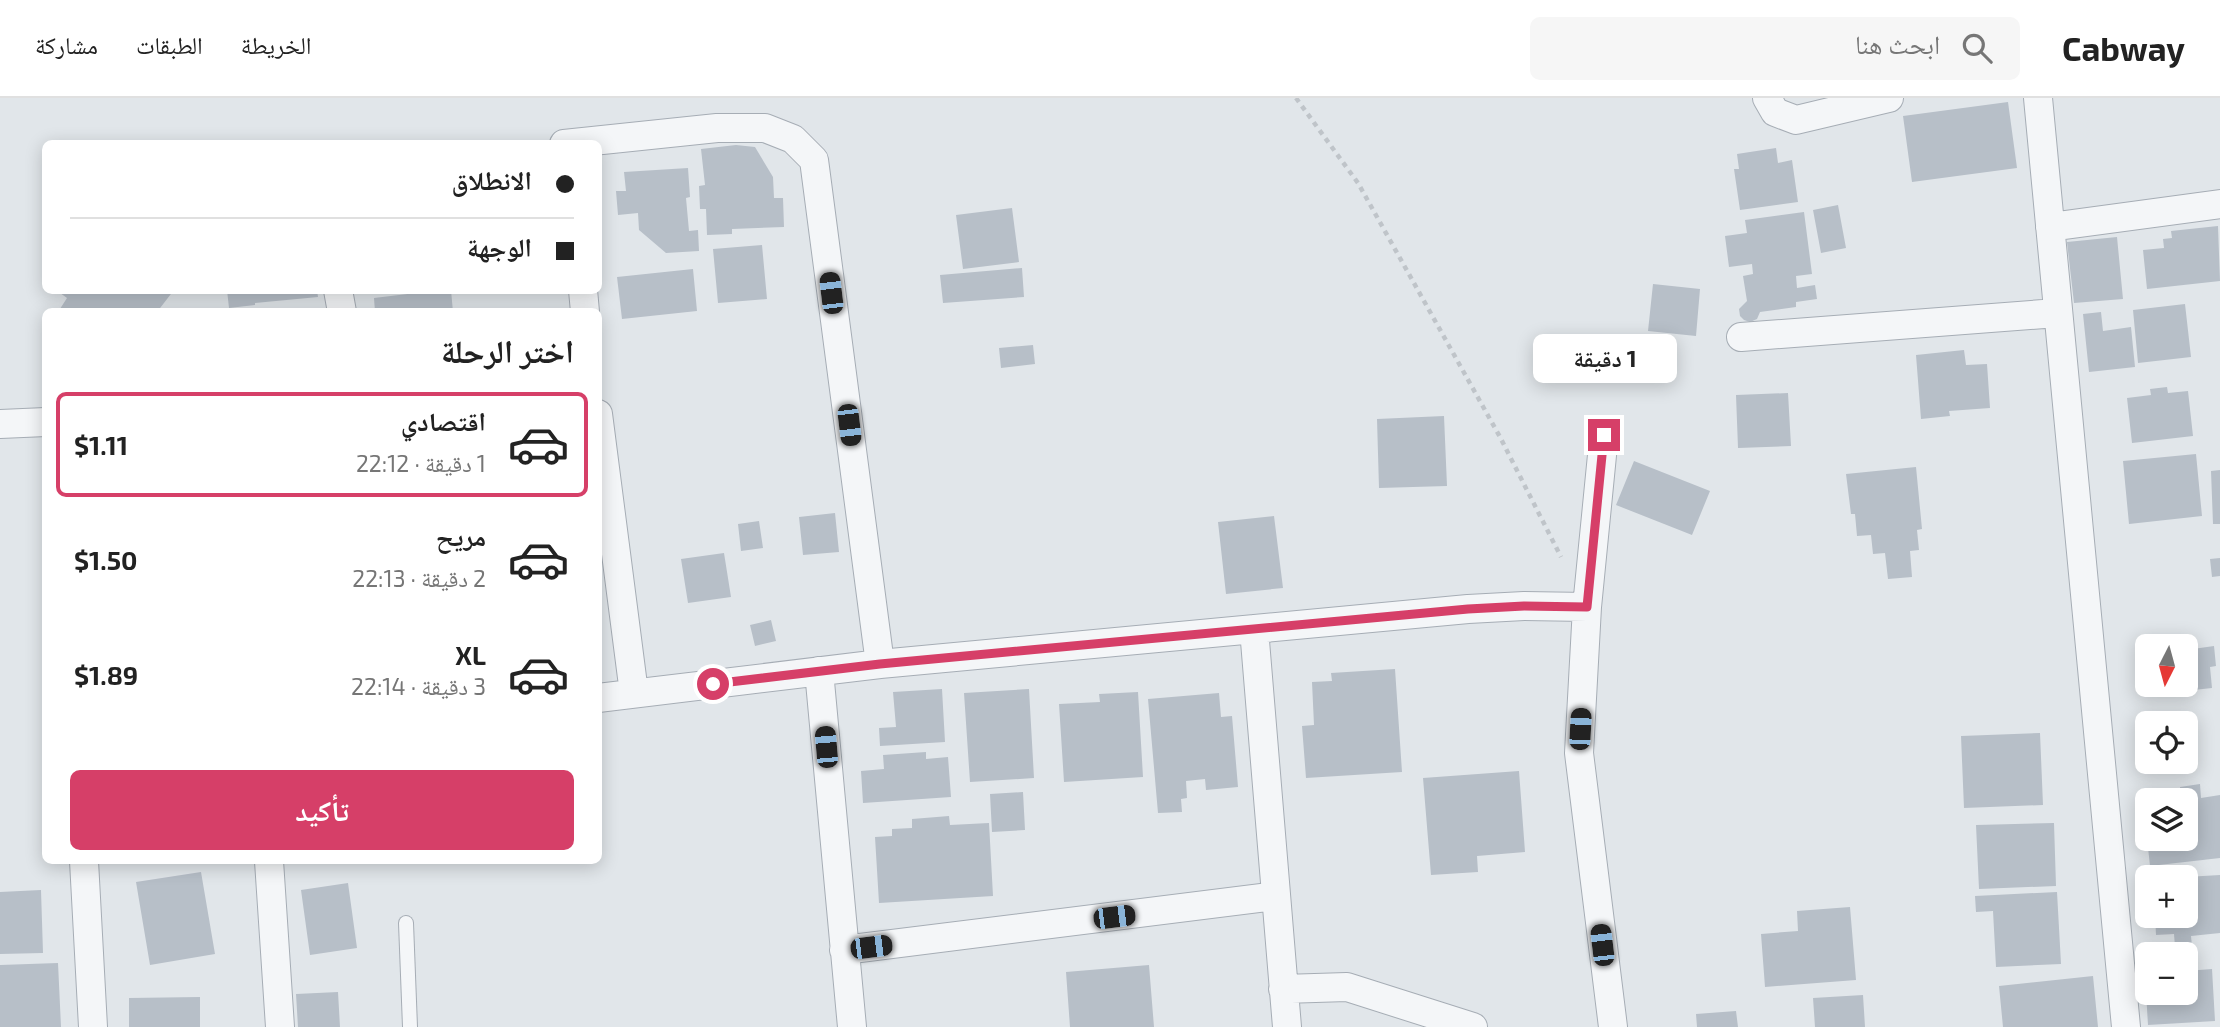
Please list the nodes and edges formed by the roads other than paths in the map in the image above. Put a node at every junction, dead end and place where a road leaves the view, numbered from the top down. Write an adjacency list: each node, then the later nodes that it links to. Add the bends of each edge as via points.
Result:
1 (1767, 98): 2 (street, via 1775,112 1796,120)
2 (1889, 98)
3 (2038, 98): 6 (street)
4 (602, 140): 15 (street, via 716,128 765,128 793,139 814,160)
5 (2220, 204): 6 (street)
6 (2050, 227): 7 (street)
7 (2057, 313): 8 (street); 32 (street)
8 (1741, 337)
9 (42, 422): 10 (street)
10 (0, 424)
11 (1604, 435): 13 (street)
12 (602, 444): 17 (street)
13 (1587, 607): 14 (street, via 1468,609); 31 (street, via 1579,753)
14 (1254, 629): 15 (street); 21 (street)
15 (880, 664): 16 (street)
16 (819, 671): 17 (street); 23 (street)
17 (635, 693): 18 (street)
18 (602, 697)
19 (84, 864): 25 (street)
20 (269, 864): 26 (street)
21 (1276, 897): 23 (street); 24 (street)
22 (406, 923): 27 (lane)
23 (844, 950): 28 (street)
24 (1283, 989): 29 (street); 30 (street, via 1347,987)
25 (93, 1027)
26 (280, 1027)
27 (410, 1027)
28 (852, 1027)
29 (1287, 1027)
30 (1473, 1027)
31 (1613, 1027)
32 (2126, 1027)

